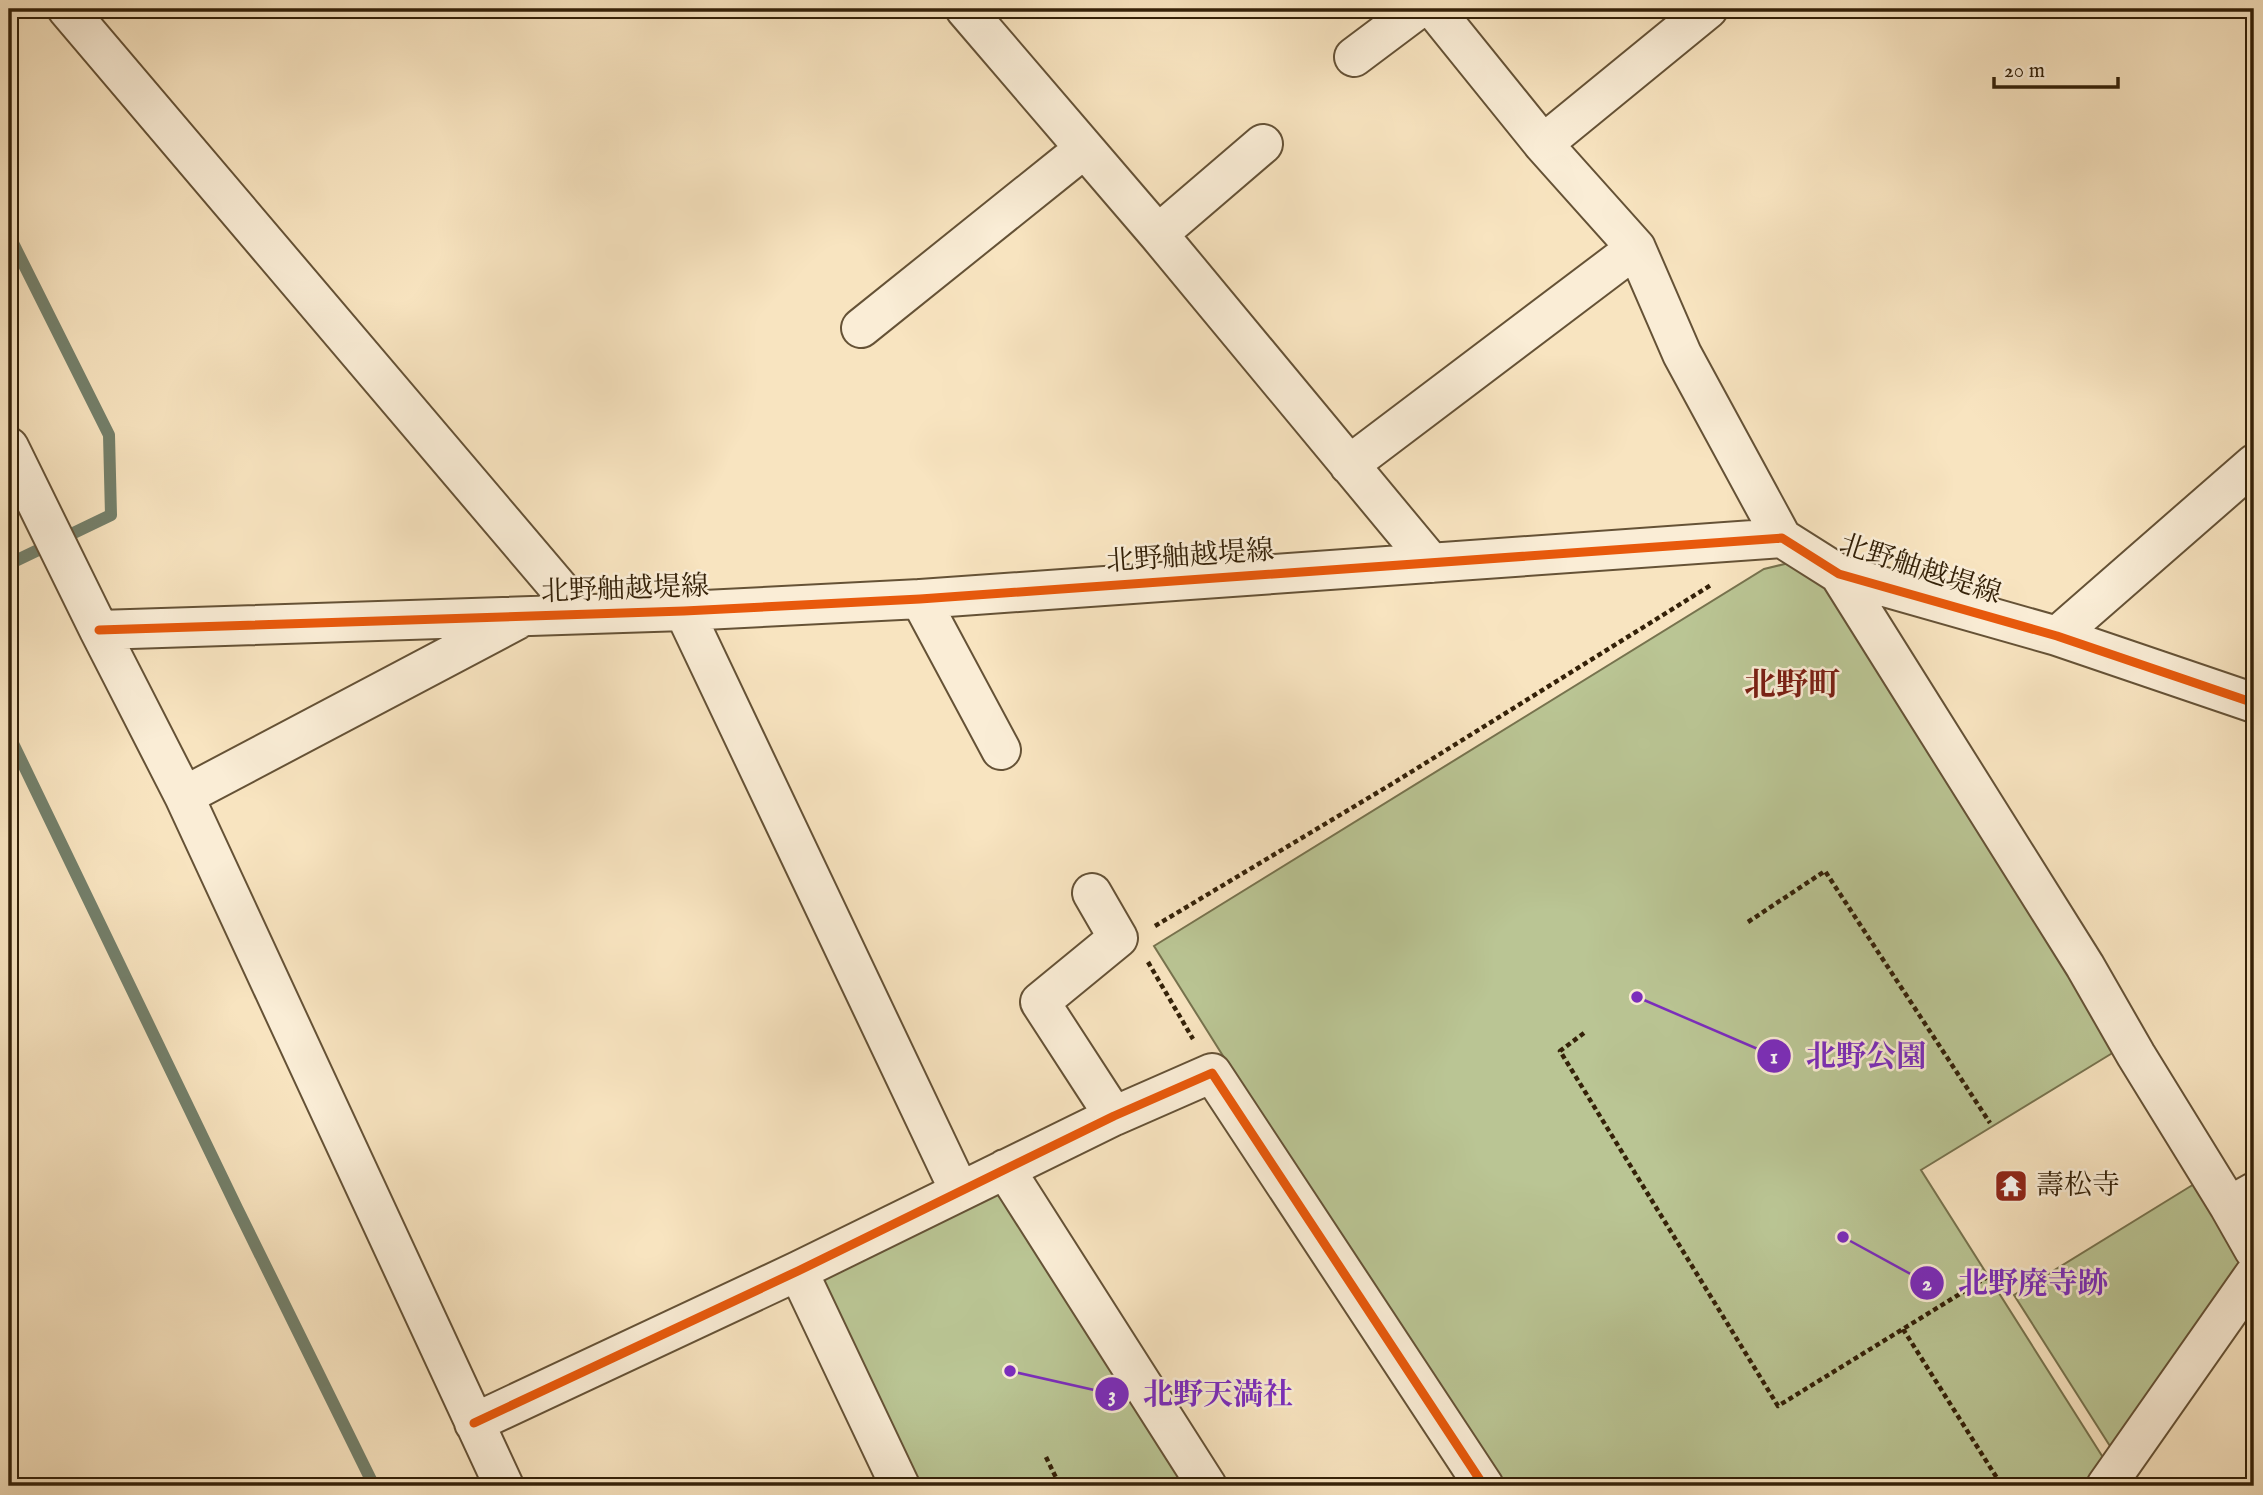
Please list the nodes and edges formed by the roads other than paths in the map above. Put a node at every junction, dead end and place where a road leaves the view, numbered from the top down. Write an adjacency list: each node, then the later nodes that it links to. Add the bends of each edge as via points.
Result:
1 (66, 9): 21 (street)
2 (965, 9): 9 (street)
3 (1418, 9): 6 (street)
4 (1434, 9): 8 (street)
5 (1708, 9): 8 (street)
6 (1354, 57)
7 (1263, 144): 10 (street)
8 (1543, 144): 11 (street)
9 (1084, 149): 10 (street); 12 (street)
10 (1158, 234): 15 (street)
11 (1636, 248): 15 (street); 16 (street, via 1682,354)
12 (861, 328)
13 (9, 447): 23 (street)
14 (2254, 464): 24 (street)
15 (1349, 465): 17 (street)
16 (1782, 538): 17 (street, 北野舳越堤線); 18 (street, 北野舳越堤線)
17 (1431, 563): 19 (street, 北野舳越堤線)
18 (1839, 573): 24 (street, 北野舳越堤線); 32 (street, via 2136,1055)
19 (920, 599): 20 (street, 北野舳越堤線); 26 (street)
20 (684, 611): 21 (street, 北野舳越堤線); 31 (street)
21 (581, 614): 22 (street, 北野舳越堤線)
22 (524, 617): 23 (street, 北野舳越堤線); 27 (street)
23 (99, 630): 27 (street)
24 (2057, 636): 25 (street, 北野舳越堤線)
25 (2254, 703)
26 (1001, 750)
27 (184, 796): 36 (street)
28 (1092, 893): 29 (street, via 1118,938 1040,1002)
29 (1114, 1116): 30 (street); 40 (street, via 1212,1073)
30 (1005, 1169): 31 (street); 39 (street)
31 (959, 1190): 34 (street)
32 (2242, 1199): 33 (street)
33 (2254, 1250)
34 (798, 1271): 36 (street); 38 (street)
35 (2254, 1275): 41 (street)
36 (474, 1423): 37 (street)
37 (504, 1486)
38 (900, 1486)
39 (1207, 1486)
40 (1484, 1486)
41 (2106, 1486)

